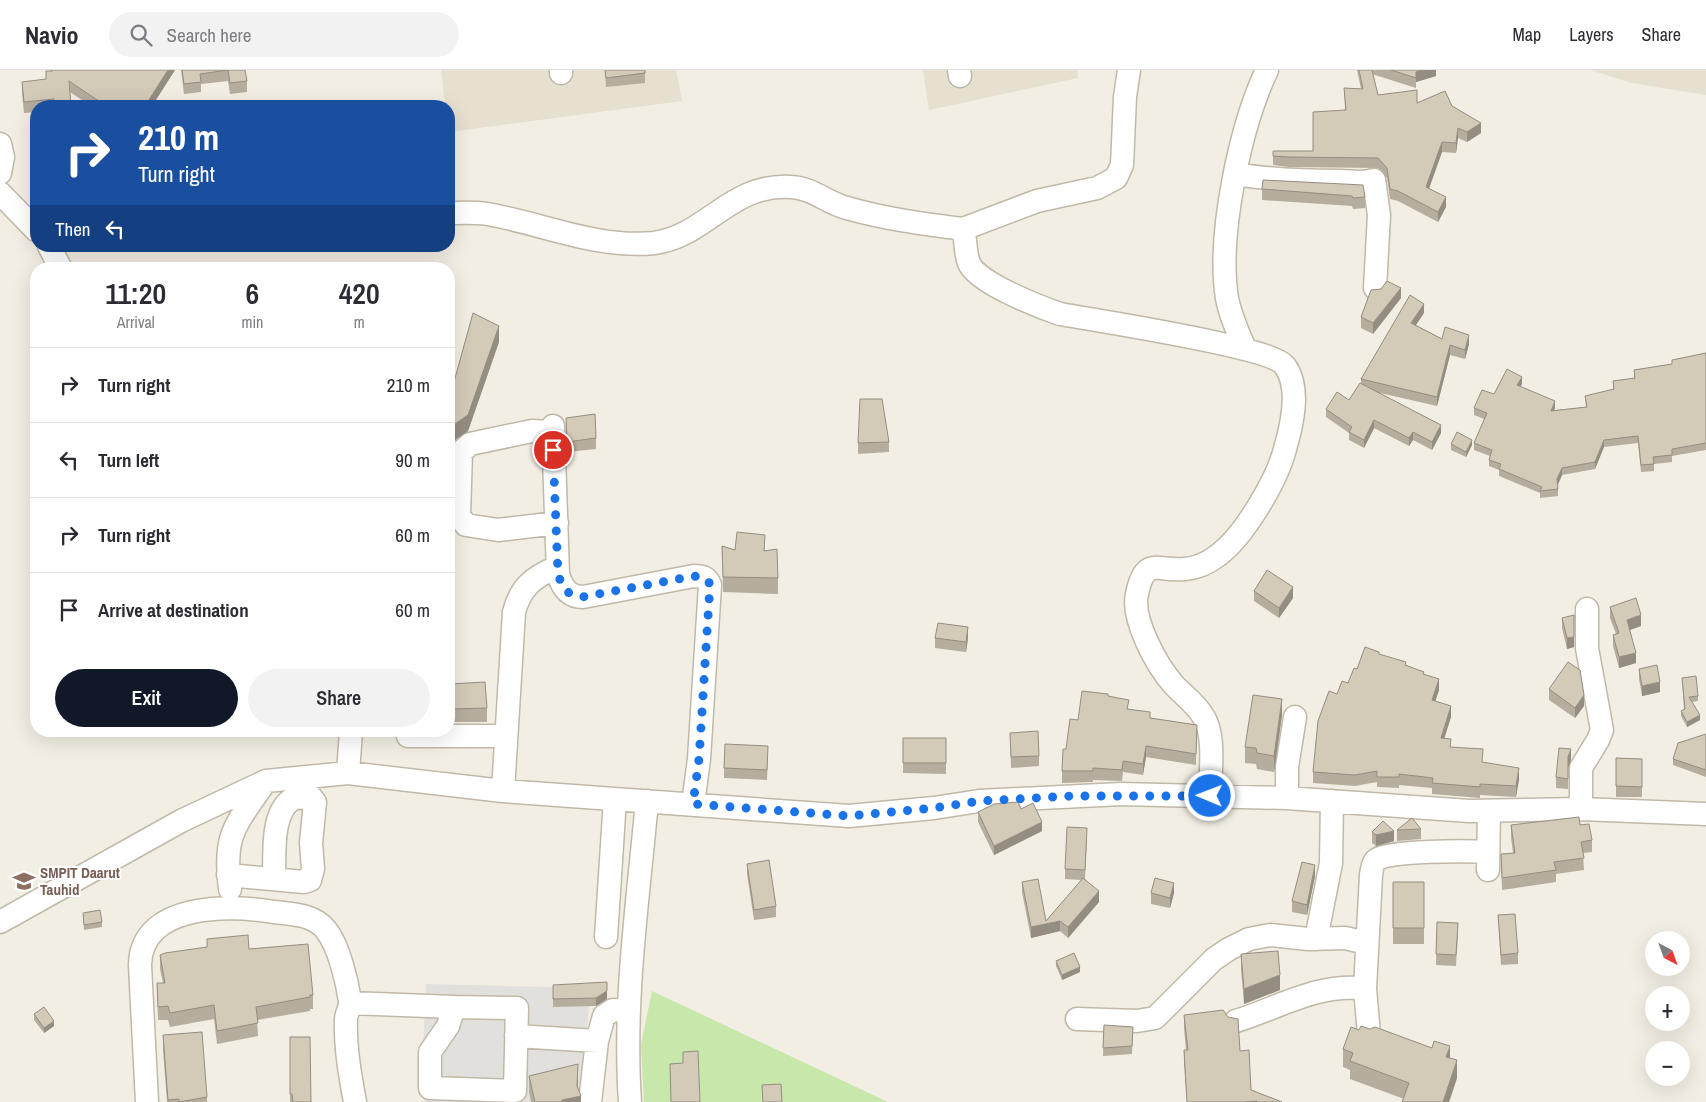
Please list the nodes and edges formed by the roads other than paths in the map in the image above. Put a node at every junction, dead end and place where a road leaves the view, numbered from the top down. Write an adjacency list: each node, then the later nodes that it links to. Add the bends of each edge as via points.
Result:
1 (1129, 70): 9 (street, via 1122,165 1116,178 1098,188 1037,201)
2 (1267, 70): 5 (street, via 1252,108)
3 (0, 144): 4 (street, via 4,157)
4 (0, 173)
5 (1236, 174): 10 (street, via 1282,181 1362,184 1373,175 1379,215); 11 (street, via 1226,235 1225,276 1228,300)
6 (0, 192): 8 (street)
7 (455, 212): 9 (street, via 486,214 602,240 655,242 696,226 756,189 791,187 813,191 848,208)
8 (30, 224)
9 (963, 229): 11 (street, via 969,262 977,273 1040,307 1060,314)
10 (1375, 288)
11 (1245, 349): 22 (street, via 1277,359 1285,366 1294,386 1282,461 1260,502 1220,554 1206,564 1185,569 1151,567 1144,572 1137,594 1138,618 1164,673 1203,715 1208,725)
12 (557, 522): 12 (street, via 552,429 470,444 461,452 459,516 466,525 498,530); 13 (street)
13 (558, 567): 17 (street, via 538,575 526,586 517,604); 27 (street, via 564,588 577,597 694,576 708,580 710,591 699,759)
14 (1588, 609): 28 (street, via 1587,648 1602,730 1580,768)
15 (1295, 717): 23 (street)
16 (455, 736): 17 (street)
17 (506, 736): 21 (street)
18 (351, 737): 19 (street)
19 (348, 773): 20 (street); 21 (street)
20 (266, 781): 31 (street, via 234,827 228,852); 34 (street, via 181,821)
21 (504, 791): 24 (street)
22 (1210, 796): 23 (street); 27 (street, via 1063,796 980,801 849,816)
23 (1287, 798): 26 (street)
24 (615, 799): 25 (street); 35 (street)
25 (647, 800): 27 (street); 41 (street)
26 (1332, 801): 29 (street); 36 (street, via 1332,864)
27 (693, 804)
28 (1582, 809): 29 (street); 30 (street)
29 (1488, 811): 37 (street, via 1488,861 1398,854 1376,859 1370,875)
30 (1706, 814)
31 (228, 875): 32 (street); 33 (street)
32 (274, 879)
33 (232, 908): 39 (street, via 297,915 320,924 336,948); 47 (street, via 202,909 176,917 151,934 142,948 140,964)
34 (0, 922)
35 (606, 937)
36 (1316, 939): 37 (street, via 1345,938); 42 (street, via 1270,935 1240,943 1214,959 1155,1018 1148,1021)
37 (1367, 943): 38 (street)
38 (1365, 989): 43 (street, via 1340,987 1324,990); 44 (street)
39 (350, 1003): 40 (street); 48 (street, via 346,1017)
40 (454, 1007): 45 (street, via 517,1008); 45 (street, via 448,1026 430,1052 430,1088 515,1091)
41 (628, 1011): 46 (street, via 614,1010 604,1016); 50 (street)
42 (1077, 1019)
43 (1236, 1021)
44 (1369, 1034)
45 (516, 1036): 46 (street)
46 (598, 1041): 49 (street)
47 (147, 1102)
48 (355, 1102)
49 (590, 1102)
50 (630, 1102)

